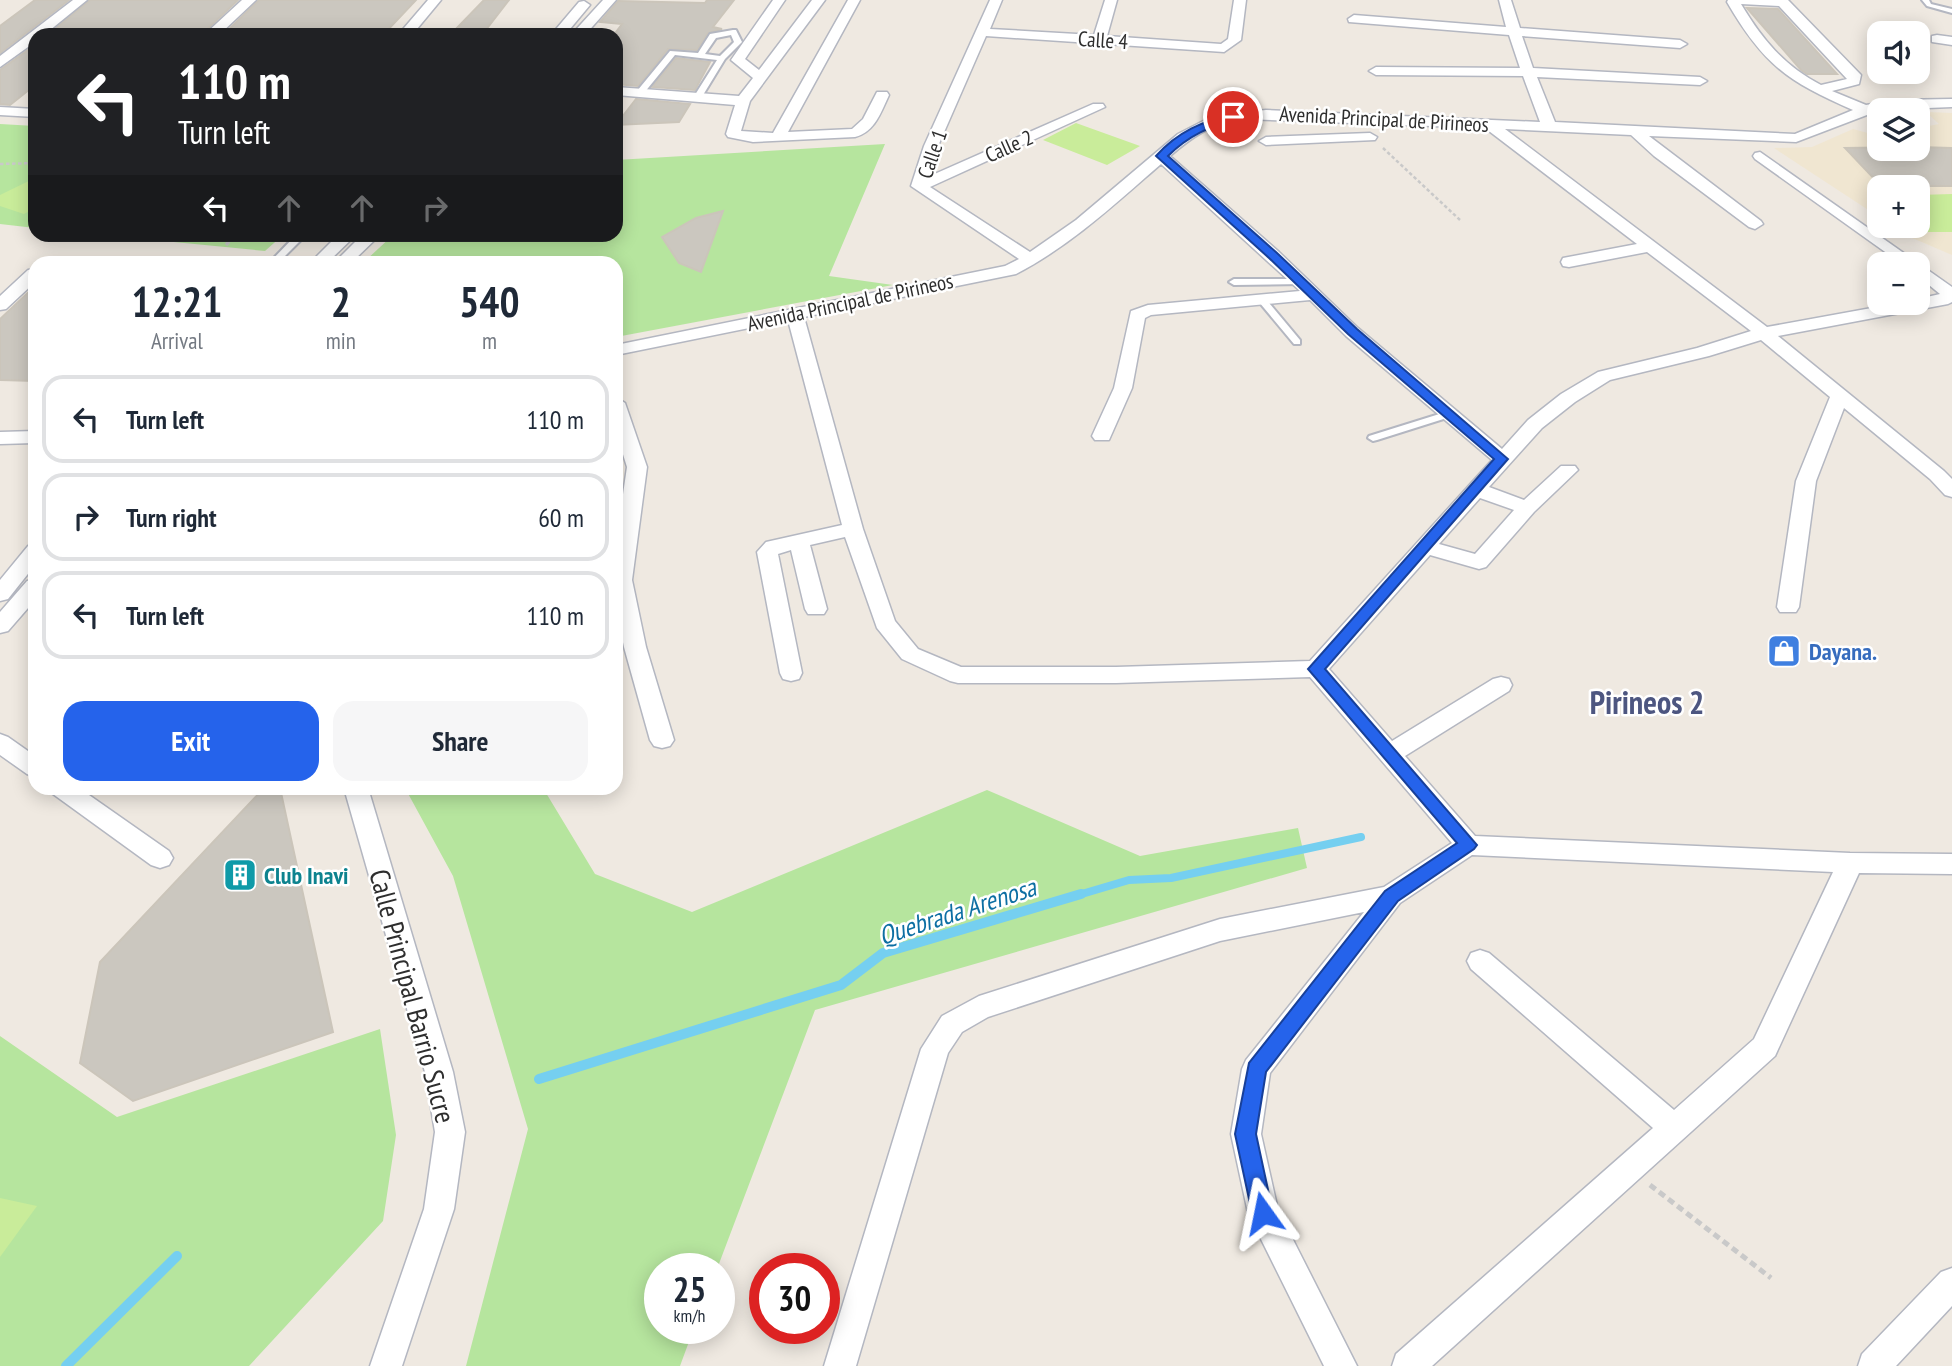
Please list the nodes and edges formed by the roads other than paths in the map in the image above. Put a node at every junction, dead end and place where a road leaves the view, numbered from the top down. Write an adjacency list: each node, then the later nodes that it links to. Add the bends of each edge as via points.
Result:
1 (81, 0): 17 (street)
2 (250, 0): 18 (street)
3 (435, 0): 19 (street)
4 (588, 0): 20 (street)
5 (610, 0): 21 (street)
6 (779, 0): 34 (street, via 738,60)
7 (819, 0): 34 (street)
8 (854, 0): 52 (street)
9 (996, 0): 22 (street, Calle 1)
10 (1111, 0): 25 (street)
11 (1240, 0): 25 (street, Calle 4, via 1234,40 1224,48)
12 (1505, 0): 23 (street)
13 (1737, 0): 36 (street, via 1733,2 1765,53 1783,70); 36 (street, via 1783,2 1854,75 1854,81)
14 (1925, 0): 15 (lane)
15 (1952, 11)
16 (1354, 19): 23 (street)
17 (46, 28)
18 (219, 28)
19 (411, 28)
20 (564, 28)
21 (584, 28)
22 (982, 32): 25 (street, Calle 4); 57 (street, Calle 1, via 931,146)
23 (1514, 32): 28 (street); 33 (street)
24 (1937, 39): 26 (street)
25 (1099, 40)
26 (1952, 41)
27 (28, 42): 31 (street)
28 (1680, 44)
29 (701, 56): 30 (lane); 30 (lane, via 713,36 733,32 738,42); 37 (lane, via 673,53)
30 (722, 58): 40 (lane)
31 (0, 64)
32 (1376, 71): 33 (street)
33 (1528, 72): 35 (street); 49 (street)
34 (761, 78): 41 (street)
35 (1700, 81)
36 (1818, 90): 44 (street)
37 (641, 91)
38 (623, 92): 40 (street)
39 (882, 95): 52 (street, via 865,129)
40 (697, 97): 41 (street)
41 (743, 101): 52 (street, via 733,134)
42 (1952, 103): 44 (street, Avenida Principal de Pirineos)
43 (1098, 107): 57 (street, Calle 2)
44 (1865, 110): 50 (street, Avenida Principal de Pirineos, via 1796,138)
45 (0, 111): 46 (street)
46 (28, 113)
47 (1302, 115): 48 (street, Avenida Principal de Pirineos); 53 (street); 55 (street, Avenida Principal de Pirineos, via 1249,114 1208,123)
48 (1489, 124): 49 (street, Avenida Principal de Pirineos); 62 (street)
49 (1549, 126): 50 (street, Avenida Principal de Pirineos)
50 (1634, 130): 58 (street)
51 (1370, 136): 53 (street)
52 (778, 137)
53 (1316, 138): 54 (street)
54 (1266, 141)
55 (1161, 156): 67 (street, Avenida Principal de Pirineos, via 1073,231); 72 (street)
56 (1759, 156): 63 (street)
57 (919, 186): 67 (street, Calle 1)
58 (1755, 224)
59 (295, 242): 64 (lane)
60 (340, 242): 65 (street)
61 (364, 242): 66 (street)
62 (1652, 246): 68 (street); 78 (street)
63 (1895, 252)
64 (280, 256)
65 (325, 256)
66 (349, 256)
67 (1031, 260): 76 (street, Avenida Principal de Pirineos, via 1010,270)
68 (1569, 262)
69 (1930, 278): 74 (street, via 1952,295)
70 (28, 279): 75 (street)
71 (1234, 282): 72 (lane)
72 (1307, 288): 73 (street); 82 (street)
73 (1262, 299): 79 (lane); 85 (street, via 1148,310 1137,315 1123,388)
74 (1930, 302)
75 (0, 305)
76 (795, 314): 80 (street, Avenida Principal de Pirineos); 95 (street)
77 (1867, 314): 78 (street)
78 (1764, 333): 81 (street); 90 (street, via 1604,376 1535,424)
79 (1297, 342)
80 (623, 349)
81 (1840, 396): 93 (street); 105 (street, via 1806,481)
82 (1449, 414): 87 (lane); 90 (street)
83 (623, 424): 99 (street, via 637,467)
84 (28, 436): 86 (street)
85 (1102, 436)
86 (0, 438)
87 (1373, 438)
88 (28, 451): 89 (street)
89 (0, 453)
90 (1502, 459): 92 (street)
91 (1568, 470): 94 (street)
92 (1475, 489): 94 (street); 97 (street)
93 (1952, 491)
94 (1527, 508): 97 (street, via 1479,562)
95 (853, 528): 96 (street); 108 (street, via 885,623 910,654 958,675)
96 (799, 541): 106 (street); 109 (street, via 766,552)
97 (1424, 546): 108 (street)
98 (28, 560): 101 (street)
99 (623, 566)
100 (623, 590): 111 (street)
101 (0, 594)
102 (28, 597): 103 (street)
103 (0, 599)
104 (28, 600): 107 (street)
105 (1788, 607)
106 (816, 609)
107 (0, 626)
108 (1316, 669): 113 (street)
109 (792, 673)
110 (1501, 685): 113 (street)
111 (662, 740)
112 (0, 743): 114 (street)
113 (1389, 754): 117 (street)
114 (28, 763)
115 (72, 795): 118 (street)
116 (358, 795): 125 (street, Calle Principal Barrio Sucre, via 439,1072 450,1132 439,1209)
117 (1468, 845): 119 (street); 121 (street)
118 (160, 858)
119 (1850, 863): 120 (street); 123 (street, via 1765,1047)
120 (1952, 864)
121 (1391, 896): 126 (street, via 1220,930 979,1008 952,1024 935,1049); 127 (street, via 1256,1069 1246,1134 1263,1213)
122 (1480, 961): 123 (street)
123 (1675, 1129): 128 (street)
124 (1952, 1283): 129 (street)
125 (386, 1366)
126 (840, 1366)
127 (1341, 1366)
128 (1408, 1366)
129 (1874, 1366)

